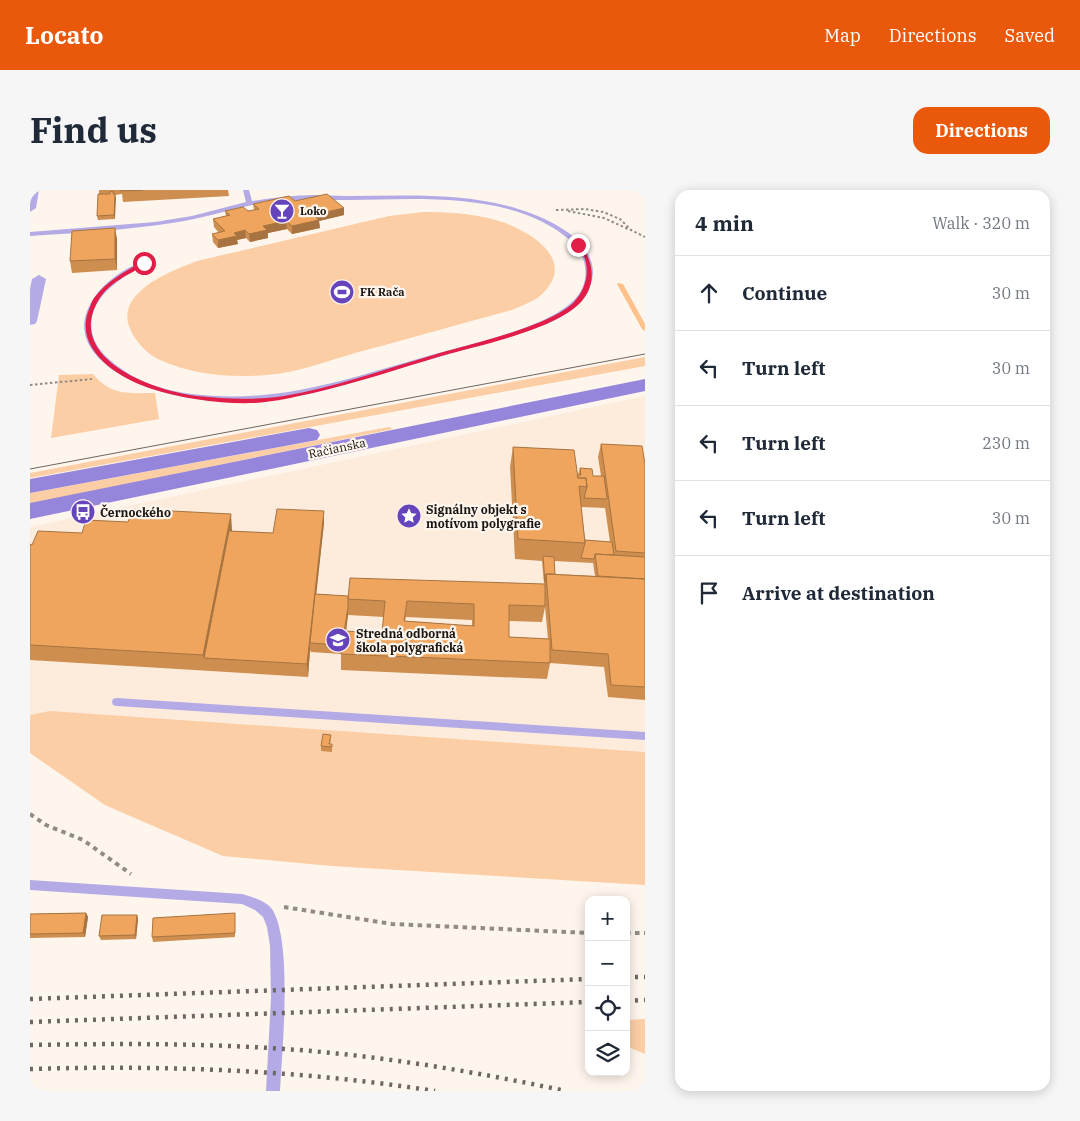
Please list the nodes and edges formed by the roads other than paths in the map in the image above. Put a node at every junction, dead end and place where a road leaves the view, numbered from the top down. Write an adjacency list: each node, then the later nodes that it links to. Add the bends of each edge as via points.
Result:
1 (34, 190): 4 (street)
2 (246, 190): 3 (lane)
3 (250, 204): 5 (lane, via 175,221); 6 (lane, via 308,197 436,197 517,209 555,226 578,245 586,255 589,283 569,310 528,328 285,398 224,400 150,387 125,375 93,347 88,333 91,310 103,290)
4 (30, 208)
5 (30, 234)
6 (144, 263)
7 (39, 279): 8 (street)
8 (30, 321)
9 (645, 374): 11 (main road, Račianska)
10 (645, 385): 12 (main road, Račianska)
11 (30, 486)
12 (30, 511)
13 (117, 702): 14 (lane)
14 (645, 736)
15 (30, 885): 16 (lane, via 242,899 262,908 270,916 277,943)
16 (273, 1091)

